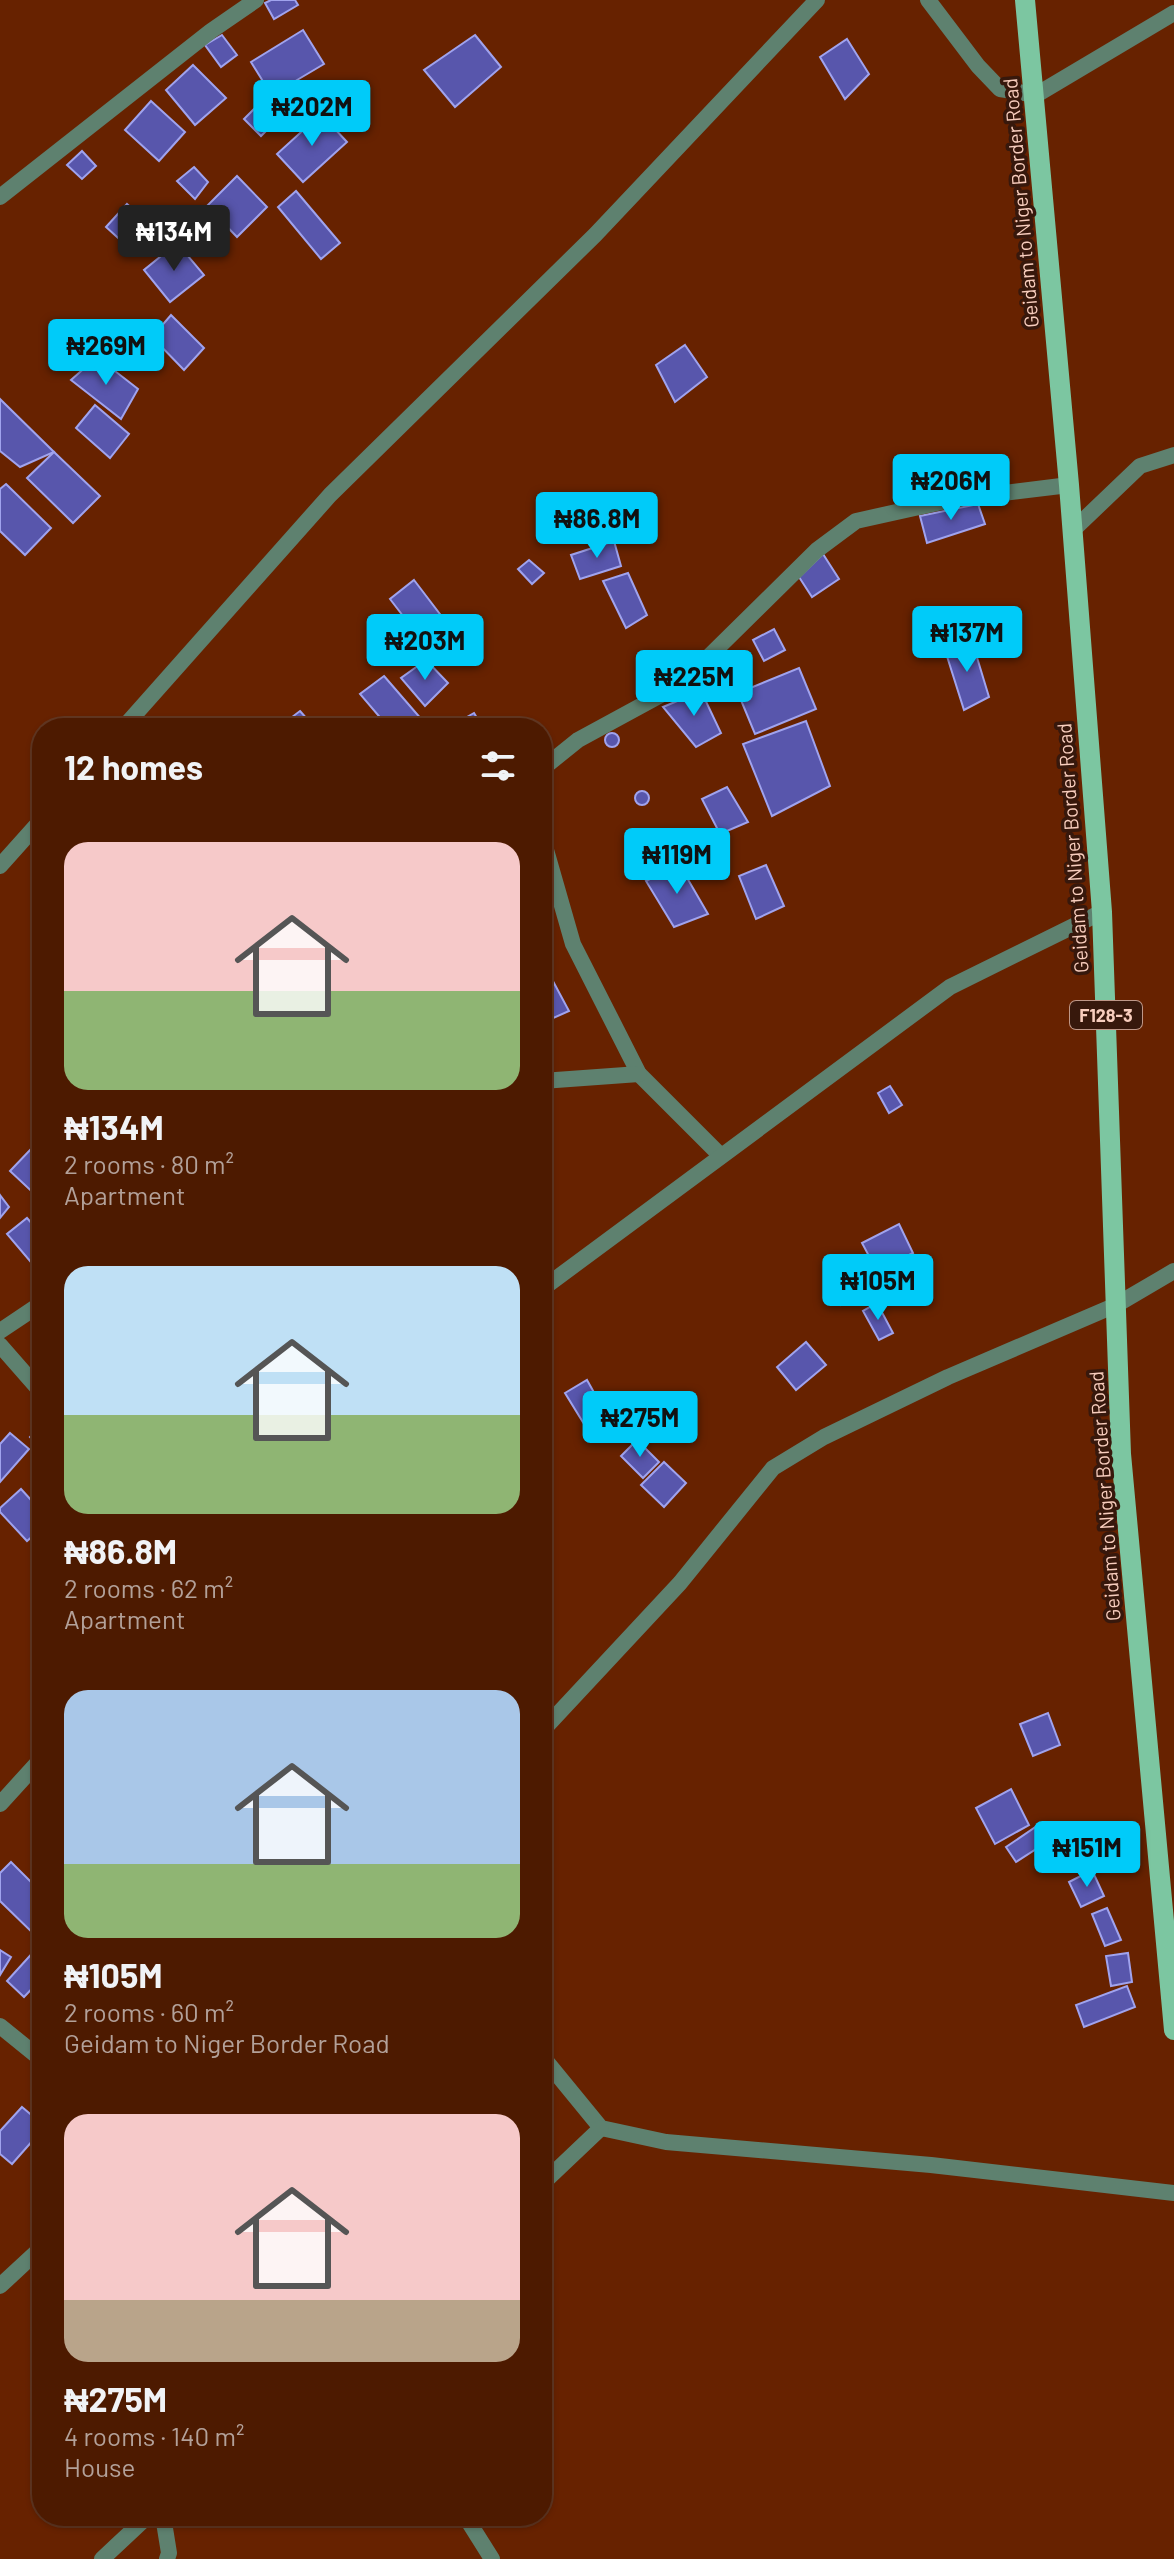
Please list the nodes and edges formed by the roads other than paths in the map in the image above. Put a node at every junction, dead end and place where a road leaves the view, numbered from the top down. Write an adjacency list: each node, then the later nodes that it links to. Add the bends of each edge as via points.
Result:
1 (256, 0): 8 (street)
2 (817, 0): 12 (street, via 595,235 330,495)
3 (928, 0): 7 (street, via 1000,89)
4 (1025, 0): 7 (main road, Geidam to Niger Border Road / F128-3)
5 (1173, 0): 6 (street)
6 (1168, 17): 7 (street)
7 (1036, 95): 10 (main road, Geidam to Niger Border Road / F128-3)
8 (0, 197)
9 (1174, 455): 11 (street, via 1140,466)
10 (1069, 485): 11 (main road, Geidam to Niger Border Road / F128-3); 13 (street, via 955,499 856,521 817,550 681,684 578,740)
11 (1072, 531): 17 (main road, Geidam to Niger Border Road / F128-3)
12 (132, 718)
13 (552, 761)
14 (32, 830): 15 (street)
15 (0, 866)
16 (552, 871): 18 (street, via 573,944)
17 (1102, 912): 20 (street, via 950,987); 23 (main road, Geidam to Niger Border Road / F128-3)
18 (639, 1074): 19 (street); 20 (street)
19 (552, 1080)
20 (721, 1156): 22 (street)
21 (1174, 1271): 23 (street)
22 (552, 1282)
23 (1116, 1305): 28 (street, via 948,1377 773,1468 680,1583); 31 (main road, Geidam to Niger Border Road / F128-3, via 1121,1454)
24 (32, 1310): 25 (street)
25 (0, 1331)
26 (0, 1345): 27 (street)
27 (32, 1382)
28 (552, 1720)
29 (32, 1769): 30 (street)
30 (0, 1804)
31 (1169, 1914): 33 (main road, Geidam to Niger Border Road / F128-3)
32 (0, 2026): 34 (street)
33 (1174, 2030)
34 (32, 2052)
35 (552, 2068): 36 (street)
36 (601, 2128): 37 (street); 38 (street, via 666,2142)
37 (552, 2175)
38 (1174, 2193)
39 (32, 2256): 40 (street)
40 (0, 2286)
41 (137, 2526): 44 (street)
42 (165, 2526): 45 (street)
43 (471, 2526): 46 (street)
44 (102, 2559)
45 (167, 2559)
46 (492, 2559)

